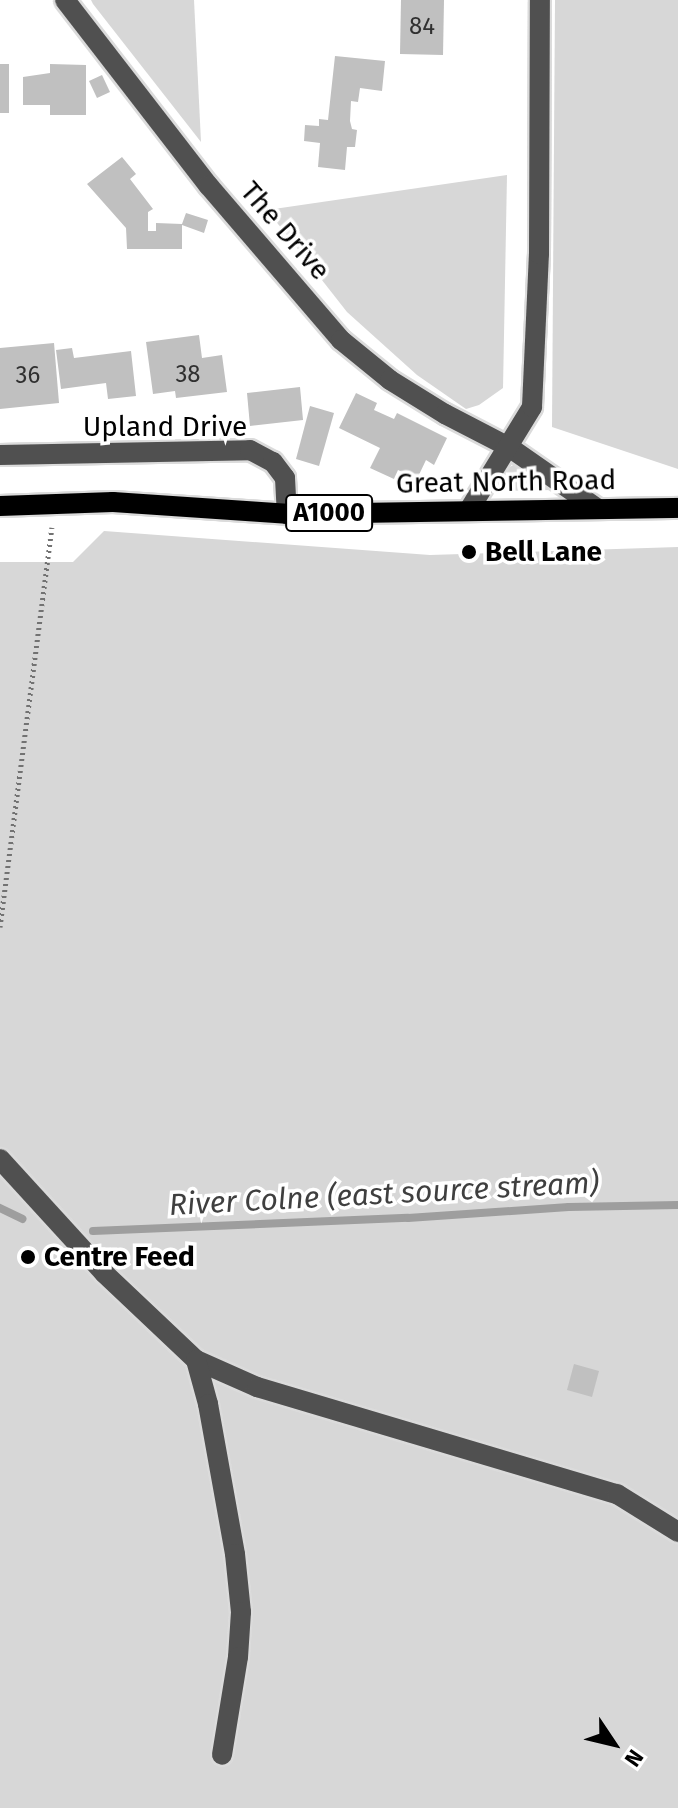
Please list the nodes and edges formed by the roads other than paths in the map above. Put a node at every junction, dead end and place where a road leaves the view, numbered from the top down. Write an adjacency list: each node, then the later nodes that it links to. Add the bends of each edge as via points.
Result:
1 (65, 0): 3 (street, The Drive, via 209,186 341,340 390,380)
2 (540, 0): 3 (street, via 532,407)
3 (509, 447): 7 (street); 8 (street)
4 (0, 455): 9 (street, Upland Drive, via 250,450 273,462 285,478)
5 (0, 506): 9 (main road, Great North Road / A1000, via 113,502)
6 (678, 508): 7 (main road, Great North Road / A1000)
7 (598, 509): 8 (main road, Great North Road / A1000)
8 (469, 510): 9 (main road, Great North Road / A1000)
9 (287, 514)
10 (0, 1159): 11 (street, via 104,1273)
11 (196, 1360): 12 (street, via 257,1387 617,1494); 13 (street, via 235,1554 241,1612)
12 (678, 1532)
13 (222, 1755)

